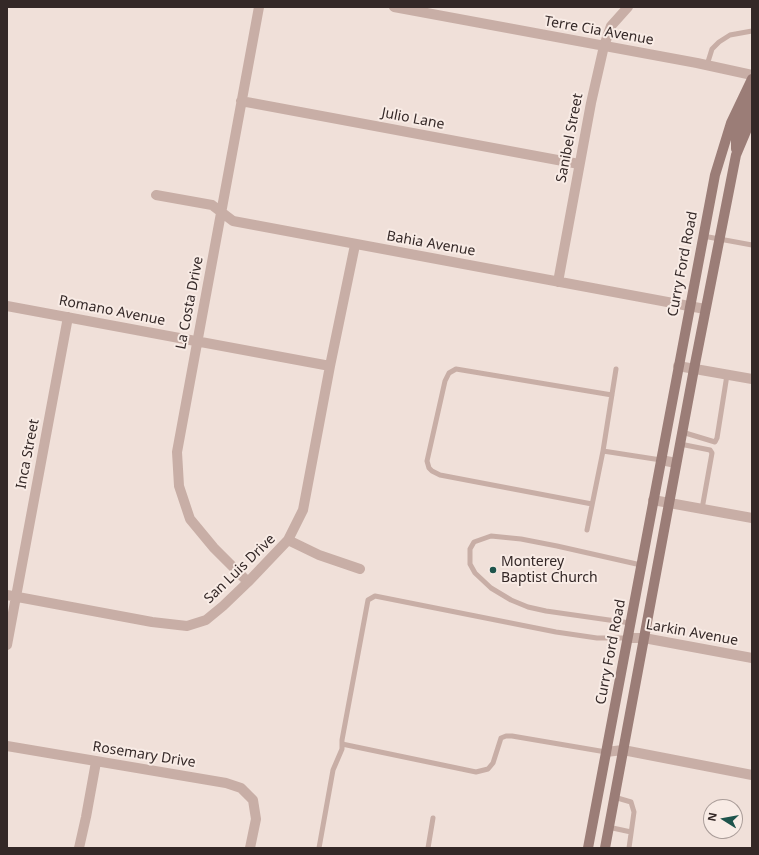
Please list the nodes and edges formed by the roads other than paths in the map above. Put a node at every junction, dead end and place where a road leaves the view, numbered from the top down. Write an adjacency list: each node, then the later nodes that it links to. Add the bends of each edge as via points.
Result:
1 (259, 7): 10 (street, La Costa Drive)
2 (394, 7): 5 (street, Terre Cia Avenue)
3 (628, 7): 5 (street, Sanibel Street, via 611,26)
4 (752, 31): 6 (lane, via 730,35 719,42 712,49)
5 (604, 46): 6 (street, Terre Cia Avenue); 13 (street, Sanibel Street)
6 (707, 65): 7 (street, Terre Cia Avenue)
7 (752, 75)
8 (752, 79): 16 (main road, Curry Ford Road, via 731,123 717,167)
9 (752, 98): 12 (main road, via 736,135)
10 (241, 101): 13 (street, Julio Lane); 15 (street, La Costa Drive)
11 (752, 117): 12 (main road)
12 (736, 155): 17 (main road)
13 (579, 164): 20 (street, Sanibel Street)
14 (156, 195): 15 (street, Bahia Avenue, via 212,205)
15 (221, 213): 18 (street, Bahia Avenue, via 233,221); 25 (street, La Costa Drive)
16 (703, 236): 17 (lane); 22 (main road, Curry Ford Road)
17 (719, 239): 19 (lane); 23 (main road)
18 (356, 245): 20 (street, Bahia Avenue); 26 (street, San Luis Drive)
19 (752, 245)
20 (558, 282): 22 (street, Bahia Avenue)
21 (7, 306): 24 (street, Romano Avenue)
22 (690, 307): 23 (street, Bahia Avenue); 27 (main road, Curry Ford Road)
23 (705, 309): 29 (main road)
24 (68, 317): 25 (street, Romano Avenue); 48 (street, Inca Street)
25 (198, 341): 26 (street, Romano Avenue); 47 (street, La Costa Drive, via 177,452 179,486 190,518 214,548)
26 (330, 366): 44 (street, San Luis Drive, via 303,510)
27 (678, 366): 29 (street); 36 (main road, Curry Ford Road)
28 (616, 369): 32 (lane)
29 (694, 369): 30 (street); 33 (main road)
30 (727, 375): 31 (street); 33 (lane, via 715,442)
31 (752, 379)
32 (612, 395): 35 (lane); 40 (lane, via 456,370 449,372 427,460 429,468 440,475)
33 (682, 432): 34 (main road)
34 (680, 444): 37 (main road); 41 (lane, via 710,450 712,453)
35 (602, 451): 36 (lane); 40 (lane)
36 (661, 460): 37 (street); 38 (main road, Curry Ford Road)
37 (676, 463): 39 (main road)
38 (653, 500): 39 (street); 45 (main road, Curry Ford Road)
39 (669, 503): 41 (street); 51 (main road)
40 (592, 504): 43 (lane)
41 (702, 509): 42 (street)
42 (752, 518)
43 (587, 530)
44 (288, 540): 46 (street, via 319,555); 47 (street, San Luis Drive)
45 (641, 565): 49 (main road, Curry Ford Road); 49 (lane, via 522,539 491,536 474,542 470,548 470,564 475,573 491,588 511,600 546,611)
46 (360, 569)
47 (248, 582): 48 (street, San Luis Drive, via 206,620 187,626)
48 (11, 596): 52 (street, Inca Street)
49 (630, 623): 50 (main road, Curry Ford Road)
50 (628, 638): 51 (street, Larkin Avenue); 54 (lane, via 597,638 556,632 376,596 368,600); 57 (main road, Curry Ford Road)
51 (644, 638): 53 (street, Larkin Avenue); 56 (main road)
52 (7, 645)
53 (752, 658)
54 (342, 744): 57 (lane, via 476,772 488,769 493,763 501,738 506,736); 66 (lane, via 333,770)
55 (7, 746): 58 (street, Rosemary Drive)
56 (623, 750): 57 (street); 59 (street); 60 (main road)
57 (606, 752): 68 (main road, Curry Ford Road)
58 (96, 762): 64 (street); 65 (street, Rosemary Drive, via 226,783 241,788 253,800 256,819)
59 (752, 775)
60 (614, 797): 62 (main road); 63 (lane, via 631,802 634,812)
61 (433, 818): 67 (lane)
62 (608, 827): 63 (lane); 69 (main road)
63 (631, 832): 70 (lane)
64 (79, 848)
65 (250, 848)
66 (319, 848)
67 (428, 848)
68 (588, 848)
69 (607, 848)
70 (629, 848)

